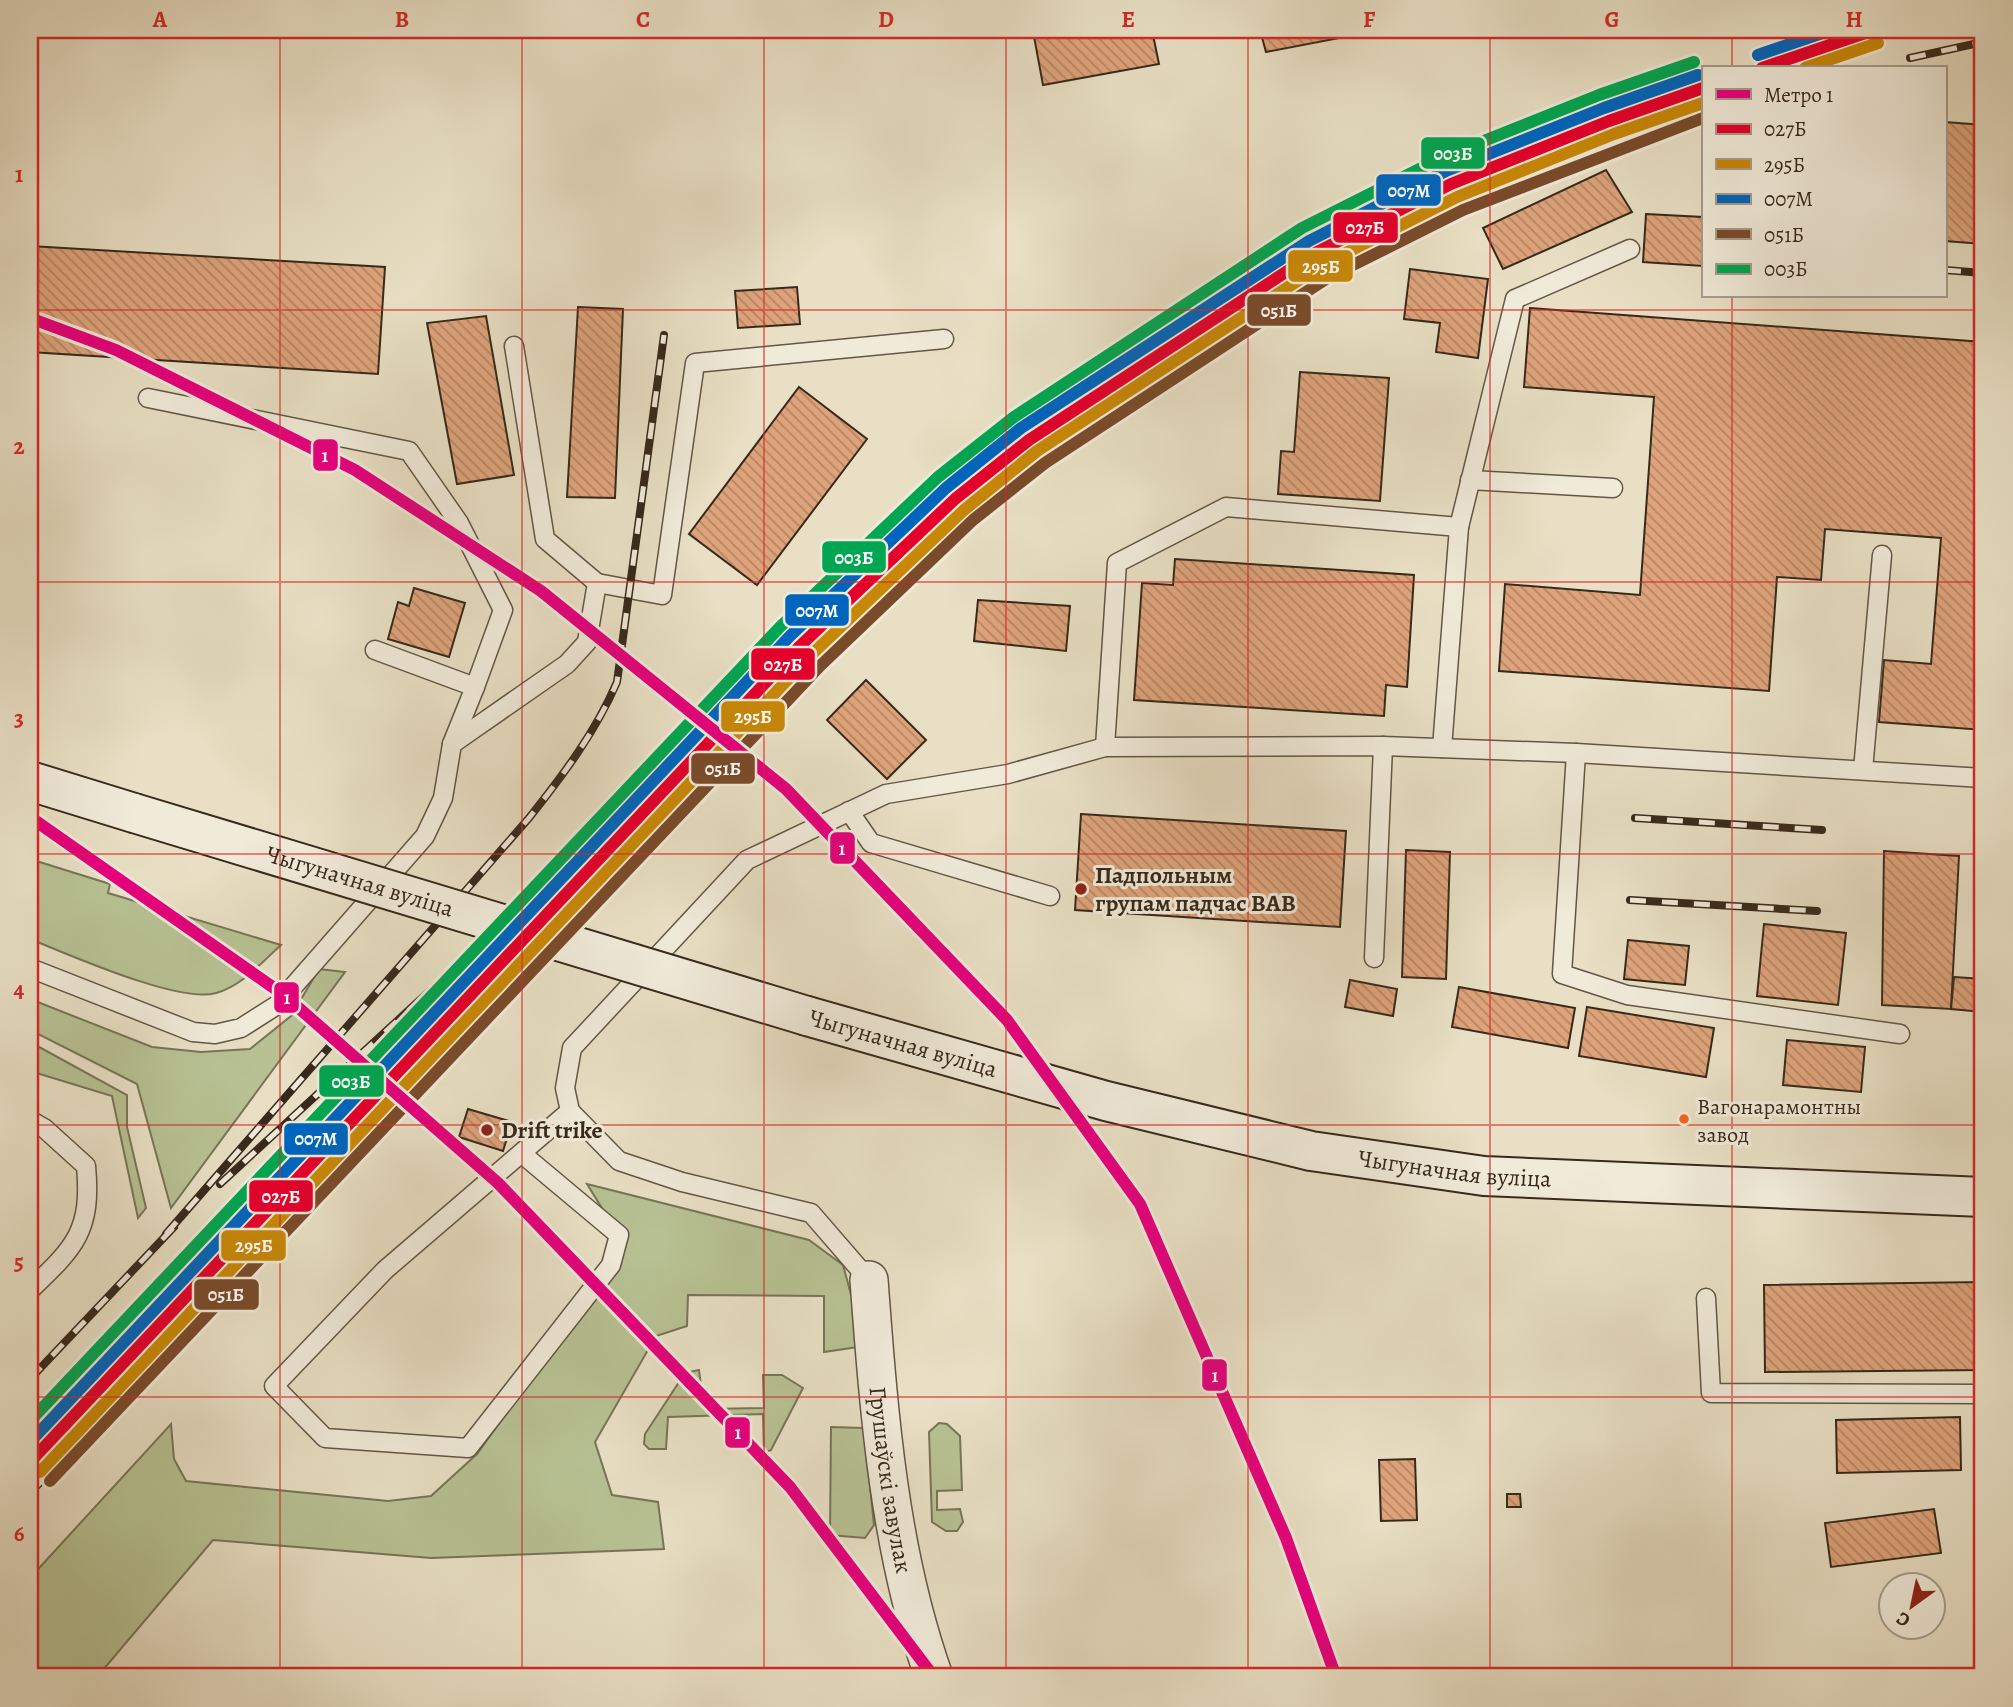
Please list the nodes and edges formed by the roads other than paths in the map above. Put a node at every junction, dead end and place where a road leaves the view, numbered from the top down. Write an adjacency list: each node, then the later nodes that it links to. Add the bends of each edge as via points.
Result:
1 (1630, 249): 5 (lane, via 1515,299)
2 (944, 339): 9 (lane, via 695,363 663,595)
3 (514, 346): 9 (lane, via 545,539)
4 (148, 398): 11 (lane, via 409,451 458,523 503,610)
5 (1470, 480): 6 (lane); 7 (lane)
6 (1613, 488)
7 (1459, 527): 14 (lane, via 1226,507 1117,563); 15 (lane)
8 (1882, 555): 17 (lane)
9 (597, 583): 12 (lane, via 587,642 566,664)
10 (375, 650): 11 (lane)
11 (475, 688): 12 (lane)
12 (452, 744): 23 (lane, via 443,798 425,836 277,1005 241,1028 215,1034 193,1032)
13 (1384, 746): 14 (lane); 15 (lane); 22 (lane)
14 (1105, 747): 20 (lane, via 1008,774 886,794)
15 (1442, 748): 16 (lane)
16 (1576, 753): 17 (lane); 24 (lane, via 1562,974 1627,995)
17 (1863, 770): 18 (lane)
18 (1983, 778)
19 (30, 781): 28 (main road, Чыгуначная вуліца, bridge, via 807,1016 1107,1101 1311,1152 1485,1176)
20 (849, 811): 21 (lane, via 871,843); 25 (lane, via 747,860 572,1048 565,1088)
21 (1050, 896)
22 (1374, 958)
23 (30, 968)
24 (1900, 1034)
25 (570, 1111): 27 (lane); 29 (lane, via 619,1161 682,1182 811,1213)
26 (30, 1120): 30 (lane, via 86,1166 89,1202 81,1229 64,1258)
27 (521, 1153): 27 (lane, via 385,1270 274,1386 325,1438 468,1448 611,1265 619,1235)
28 (1983, 1197)
29 (869, 1280): 33 (street, Грушаўскі завулак, via 890,1501 920,1636)
30 (30, 1290)
31 (1706, 1298): 32 (lane, via 1711,1393)
32 (1983, 1394)
33 (934, 1677)

